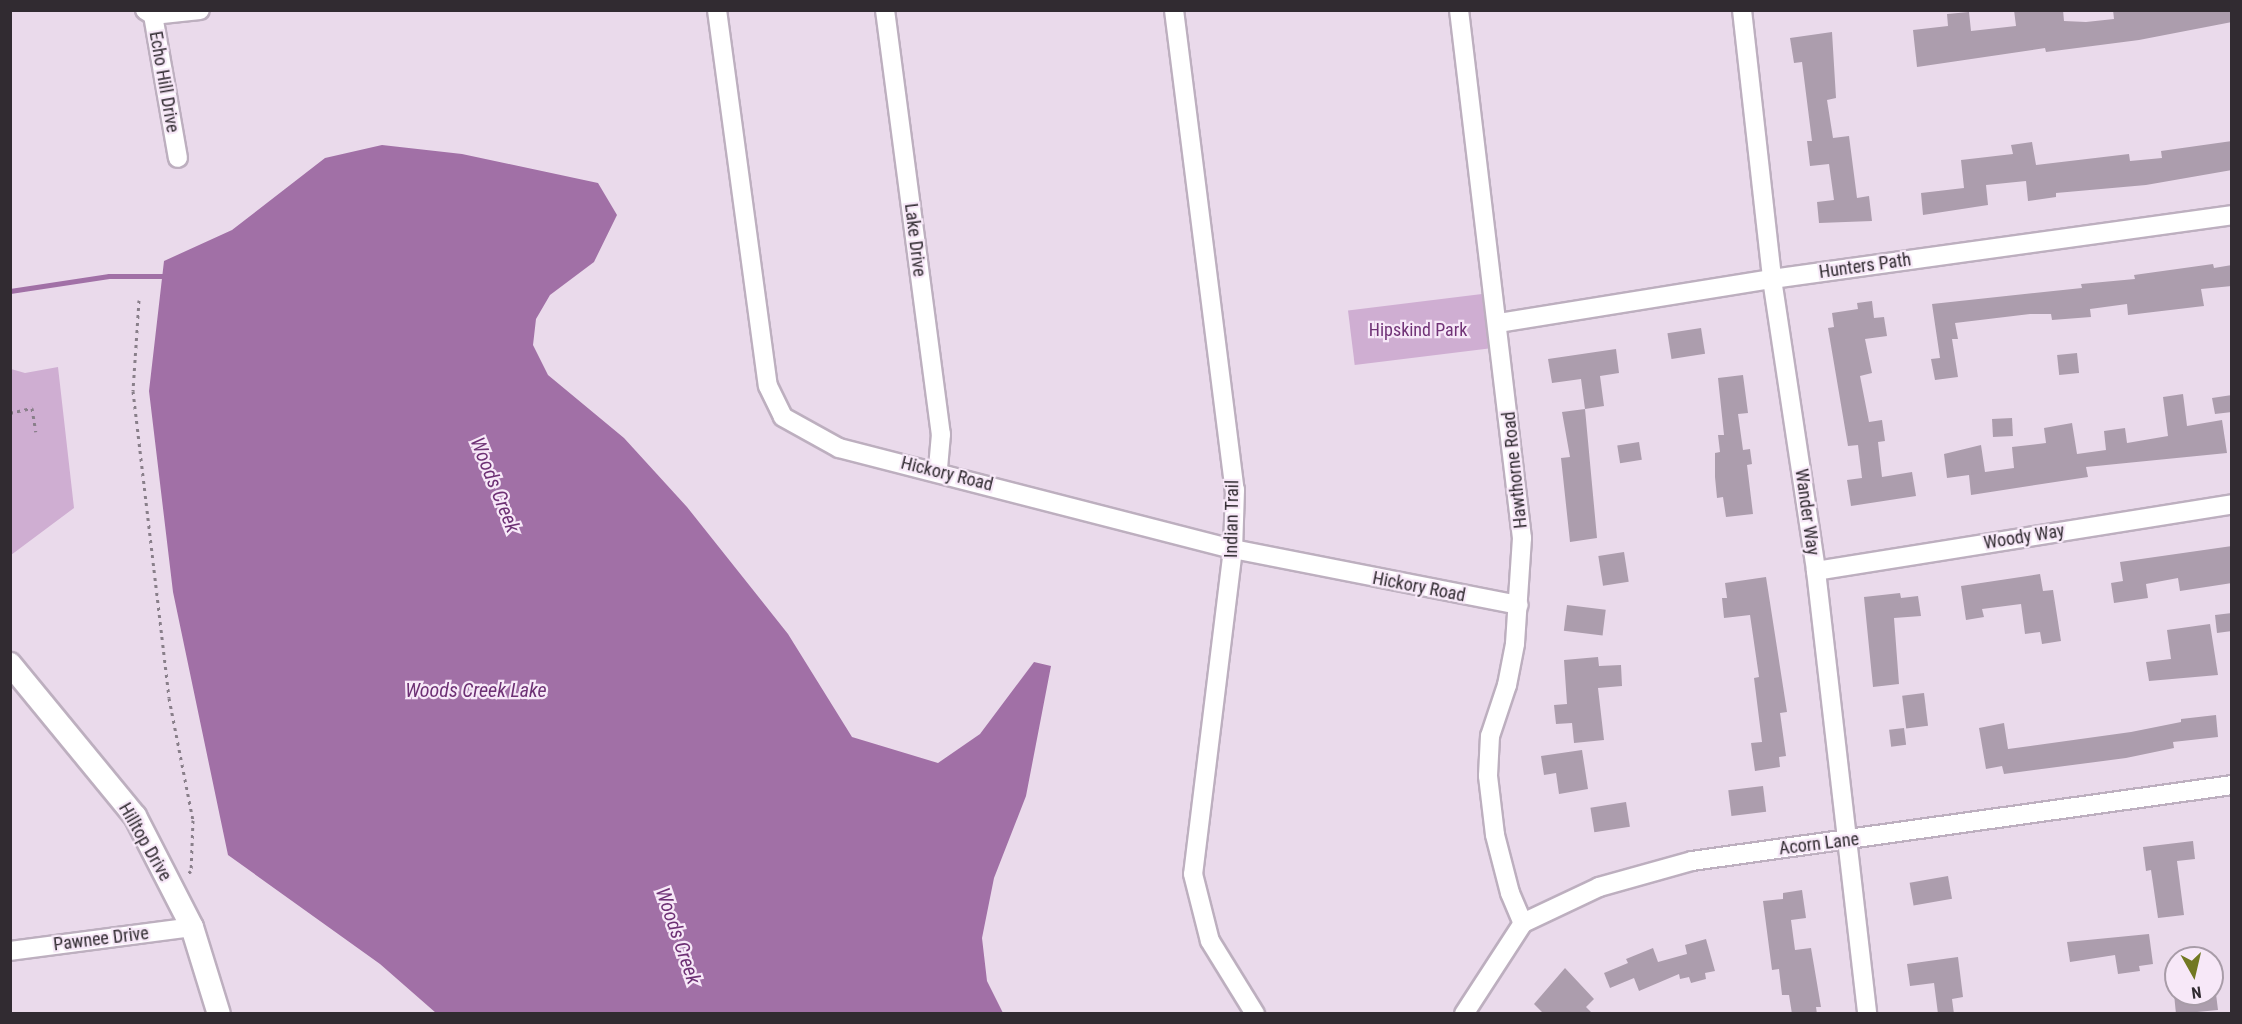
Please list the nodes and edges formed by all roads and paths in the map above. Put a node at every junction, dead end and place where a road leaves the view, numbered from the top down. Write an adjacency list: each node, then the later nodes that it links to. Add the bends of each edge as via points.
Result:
1 (200, 10): 7 (street)
2 (717, 10): 15 (street, Hickory Road, via 768,386 783,417 839,448)
3 (885, 10): 15 (street, Lake Drive, via 941,434)
4 (1174, 10): 17 (street, Indian Trail, via 1235,490)
5 (1459, 10): 12 (street, Hawthorne Road)
6 (1742, 10): 10 (street, Wander Way)
7 (149, 13): 8 (street, Echo Hill Drive)
8 (178, 158)
9 (2232, 215): 10 (street, Hunters Path)
10 (1772, 279): 12 (street, Hunters Path); 18 (street, Wander Way)
11 (139, 300): 24 (path, via 133,391 169,698 193,820 191,871)
12 (1499, 323): 19 (street, Hawthorne Road, via 1522,538)
13 (10, 413): 14 (path, via 32,408)
14 (36, 432)
15 (938, 471): 17 (street, Hickory Road)
16 (2232, 504): 18 (street, Woody Way)
17 (1233, 549): 19 (street, Hickory Road); 29 (street, Indian Trail, via 1193,874 1210,940)
18 (1816, 571): 23 (street, Wander Way)
19 (1520, 605): 25 (street, Hawthorne Road, via 1507,685 1490,736 1488,776 1498,845 1510,894)
20 (10, 664): 21 (street, Hilltop Drive)
21 (18, 684): 24 (street, Hilltop Drive, via 135,816)
22 (2231, 791): 23 (street, Acorn Lane)
23 (1847, 841): 25 (street, Acorn Lane, via 1692,861 1599,887); 31 (street, Wander Way)
24 (171, 886): 26 (street, Hilltop Drive)
25 (1523, 924): 30 (street)
26 (192, 927): 27 (street, Pawnee Drive); 28 (street, Hilltop Drive)
27 (10, 951)
28 (219, 1014)
29 (1255, 1014)
30 (1464, 1014)
31 (1866, 1014)

